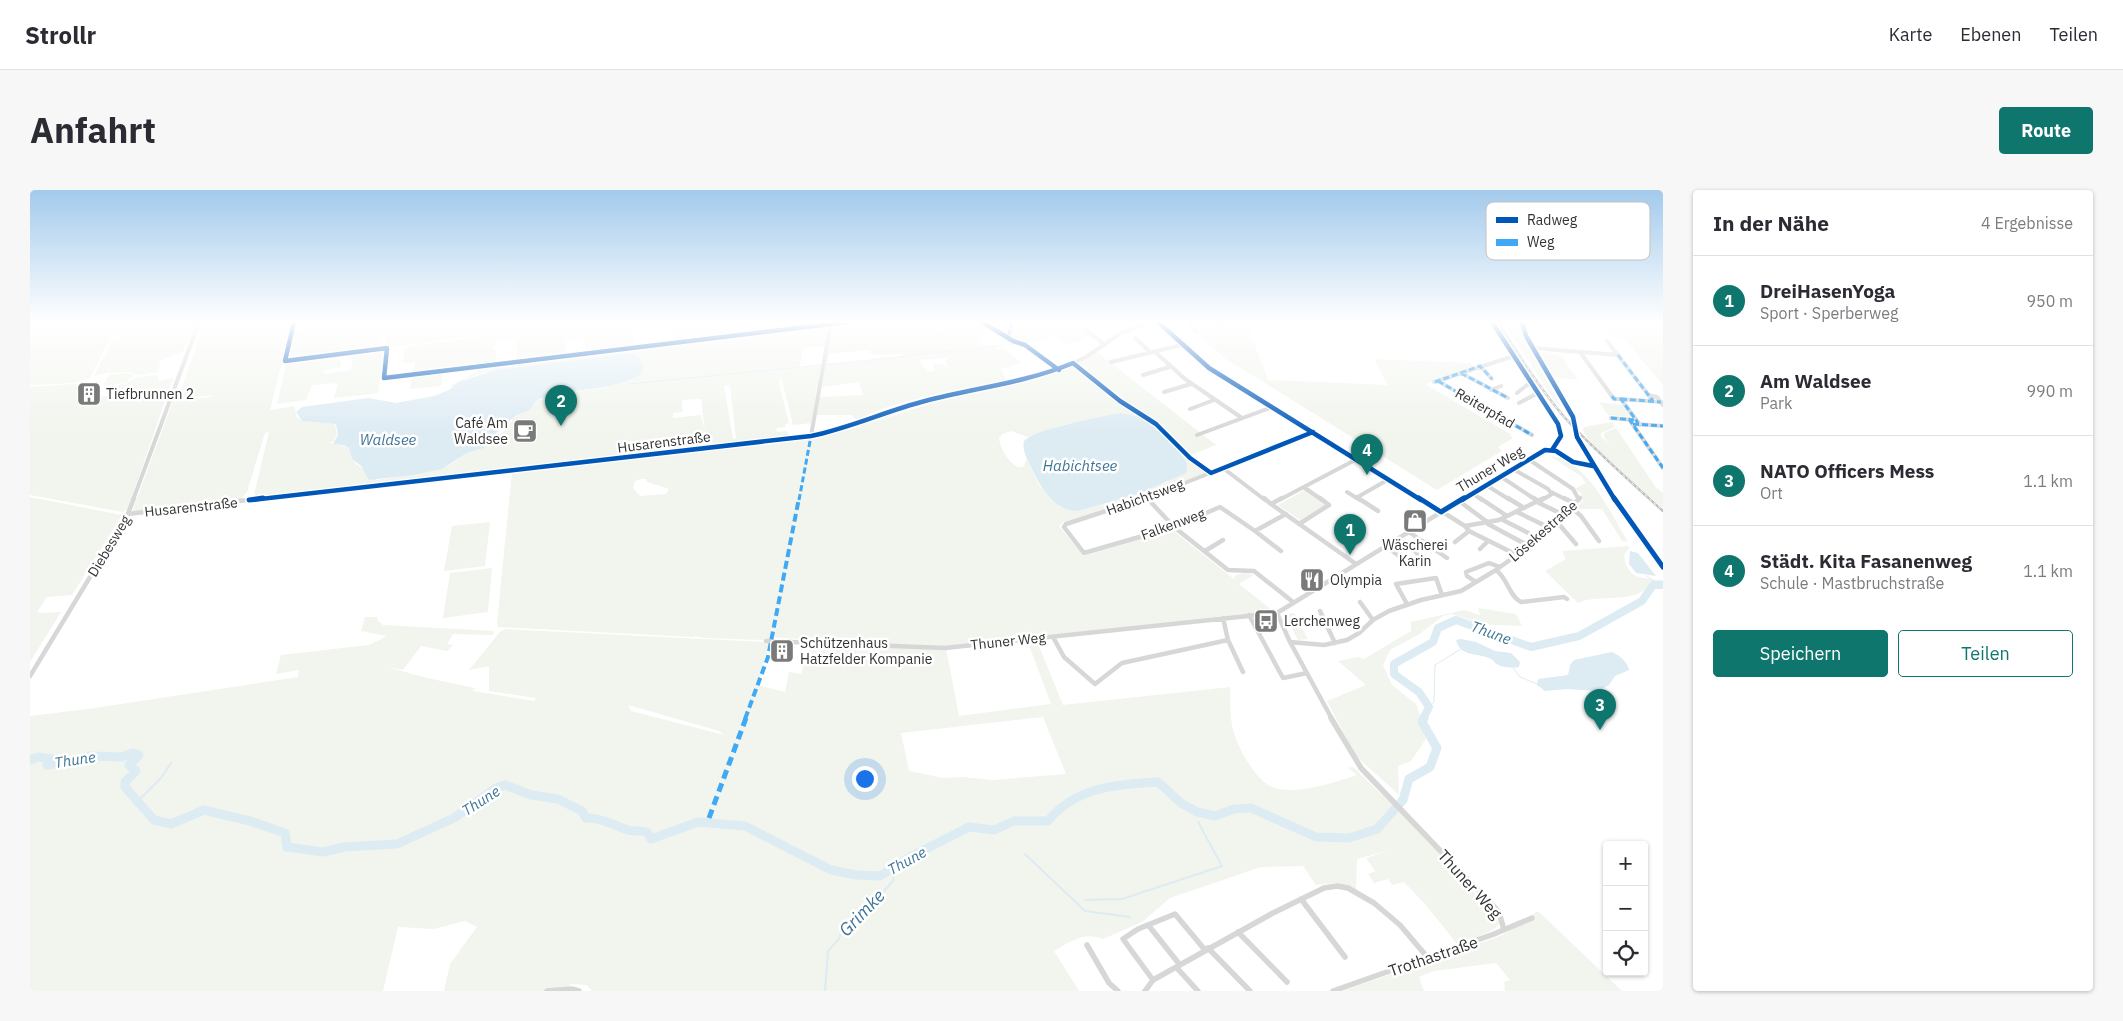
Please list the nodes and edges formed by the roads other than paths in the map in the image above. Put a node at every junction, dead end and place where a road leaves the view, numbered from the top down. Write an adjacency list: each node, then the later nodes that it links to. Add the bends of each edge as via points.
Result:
1 (185, 359): 75 (street, Diebesweg)
2 (535, 359): 20 (street)
3 (824, 359): 48 (street)
4 (1045, 359): 17 (street)
5 (1079, 359): 17 (street, Husarenstraße)
6 (1121, 359): 14 (street)
7 (1160, 359): 16 (street)
8 (1199, 359): 36 (street)
9 (1503, 359): 15 (street, Reiterpfad)
10 (1516, 359): 23 (main road)
11 (1540, 359): 54 (main road, via 1574,419 1577,437)
12 (1585, 359): 32 (street, via 1616,402)
13 (1621, 359): 29 (street)
14 (1111, 362)
15 (1480, 366): 18 (street, Reiterpfad); 21 (street, Reiterpfad)
16 (1169, 367): 19 (street); 22 (street)
17 (1059, 370): 48 (street, Husarenstraße, via 923,402)
18 (1460, 373): 25 (street, Reiterpfad); 47 (street, Reiterpfad, via 1436,381)
19 (1142, 375)
20 (384, 378)
21 (1492, 379)
22 (1191, 384): 26 (street); 31 (street)
23 (1532, 384): 27 (street); 28 (main road)
24 (1501, 386): 25 (street, Reiterpfad)
25 (1491, 390): 30 (street, Reiterpfad)
26 (1164, 392)
27 (1517, 393)
28 (1538, 393): 34 (street); 49 (main road, via 1559,427 1561,436)
29 (1648, 395): 33 (street); 35 (street, via 1657,397)
30 (1508, 398)
31 (1214, 400): 37 (street); 38 (street)
32 (1622, 401): 33 (street); 41 (street)
33 (1653, 401): 35 (street)
34 (1519, 403)
35 (1662, 403)
36 (1272, 407): 38 (street); 45 (street)
37 (1190, 409)
38 (1242, 418): 46 (street)
39 (1612, 418): 40 (street)
40 (1629, 419): 41 (street); 42 (street)
41 (1636, 420): 43 (street)
42 (1633, 424): 43 (street); 52 (street)
43 (1640, 425): 44 (street)
44 (1663, 426)
45 (1313, 432): 50 (street); 55 (street, Habichtsweg)
46 (1197, 435)
47 (1532, 435)
48 (811, 436): 75 (street, Husarenstraße)
49 (1555, 451): 51 (street, Thuner Weg, via 1545,450); 54 (main road, via 1573,462)
50 (1357, 459): 59 (street); 61 (street)
51 (1528, 459): 56 (street, Thuner Weg); 70 (street, Lösekestraße, via 1577,492 1580,498)
52 (1657, 460): 53 (street); 57 (street)
53 (1663, 462)
54 (1593, 466): 105 (main road)
55 (1222, 468): 65 (street, Habichtsweg); 69 (street)
56 (1513, 468): 58 (street, Thuner Weg); 63 (street)
57 (1663, 468)
58 (1500, 476): 60 (street, Thuner Weg); 68 (street)
59 (1389, 479): 66 (street); 73 (street)
60 (1486, 485): 64 (street, Thuner Weg); 71 (street)
61 (1305, 488): 69 (street); 81 (street, via 1329,505)
62 (1348, 492): 66 (street)
63 (1551, 492): 68 (street); 70 (street)
64 (1472, 493): 67 (street, Thuner Weg); 77 (street)
65 (1147, 498): 84 (street); 101 (street, Habichtsweg, via 1066,524 1064,527)
66 (1356, 498): 72 (street)
67 (1459, 501): 73 (street, Thuner Weg); 82 (street)
68 (1537, 502): 71 (street); 78 (street)
69 (1271, 504): 76 (street)
70 (1574, 506): 78 (street, Lösekestraße); 92 (street)
71 (1524, 508): 74 (street)
72 (1378, 511)
73 (1441, 512): 83 (street); 88 (street, Thuner Weg)
74 (1517, 512): 77 (street); 85 (street)
75 (128, 514): 125 (street, Diebesweg)
76 (1286, 514): 81 (street); 86 (street)
77 (1507, 516): 79 (street)
78 (1564, 516): 80 (street, Lösekestraße)
79 (1501, 519): 82 (street); 89 (street)
80 (1557, 522): 85 (street, Lösekestraße); 95 (street)
81 (1299, 524): 104 (street)
82 (1489, 524): 83 (street); 97 (street)
83 (1465, 526): 87 (street)
84 (1174, 527): 86 (street, Falkenweg, via 1220,507); 99 (street); 101 (street, Falkenweg)
85 (1550, 528): 89 (street, Lösekestraße)
86 (1255, 531): 100 (street, Falkenweg)
87 (1469, 531): 93 (street); 94 (street)
88 (1409, 532): 90 (street, Thuner Weg); 103 (street)
89 (1538, 538): 97 (street, Lösekestraße)
90 (1398, 539): 96 (street, Thuner Weg); 96 (street, via 1416,552 1420,560 1405,560)
91 (1223, 540): 99 (street)
92 (1599, 541)
93 (1455, 542)
94 (1487, 542): 98 (street); 102 (street)
95 (1576, 544)
96 (1386, 546): 104 (street, Thuner Weg)
97 (1530, 546): 102 (street, Lösekestraße)
98 (1480, 549)
99 (1205, 551): 110 (street, via 1228,570 1236,573 1247,569 1254,571)
100 (1281, 551)
101 (1084, 552)
102 (1517, 555): 106 (street, Lösekestraße)
103 (1447, 558)
104 (1356, 564): 110 (street, Thuner Weg)
105 (1663, 567)
106 (1498, 569): 107 (street, Lösekestraße); 107 (street, Lösekestraße, via 1489,563 1466,572); 109 (street, via 1515,598 1521,602)
107 (1476, 582): 108 (street, Lösekestraße, via 1458,592)
108 (1442, 595): 112 (street, Lösekestraße); 112 (street, via 1436,578 1396,584)
109 (1564, 596)
110 (1293, 602): 114 (street, Thuner Weg)
111 (1360, 602): 117 (street)
112 (1407, 604): 117 (street, Lösekestraße)
113 (1320, 612): 122 (street)
114 (1277, 613): 115 (street, Thuner Weg); 121 (street, Thuner Weg)
115 (1249, 615): 116 (street, Thuner Weg); 124 (street, via 1283,678)
116 (1223, 618): 118 (street, Thuner Weg); 119 (street)
117 (1373, 620): 122 (street, Lösekestraße, via 1359,633)
118 (1053, 636): 119 (street, via 1054,643 1073,668 1096,684 1122,663); 120 (street, Thuner Weg, via 945,648)
119 (1228, 640): 123 (street)
120 (766, 641)
121 (1290, 642): 122 (street, Lösekestraße); 124 (street, Thuner Weg)
122 (1335, 643)
123 (1243, 672)
124 (1307, 673): 129 (street, Thuner Weg, via 1361,768 1499,912)
125 (30, 676)
126 (1301, 898): 130 (street); 133 (street); 134 (street, via 1324,888 1348,888 1374,903 1400,925)
127 (1532, 918): 129 (street, Trothastraße)
128 (1149, 926): 132 (street, via 1175,914); 135 (street); 136 (street, via 1123,939)
129 (1504, 930): 134 (street, Trothastraße)
130 (1238, 932): 132 (street); 137 (street)
131 (1087, 945): 140 (street, via 1109,983)
132 (1207, 949): 135 (street); 143 (street)
133 (1344, 957)
134 (1428, 958): 144 (street, Trothastraße)
135 (1178, 966): 136 (street); 142 (street)
136 (1153, 980): 141 (street)
137 (1287, 982)
138 (547, 991): 139 (street)
139 (579, 991)
140 (1118, 991)
141 (1145, 991)
142 (1198, 991)
143 (1250, 991)
144 (1333, 991)

